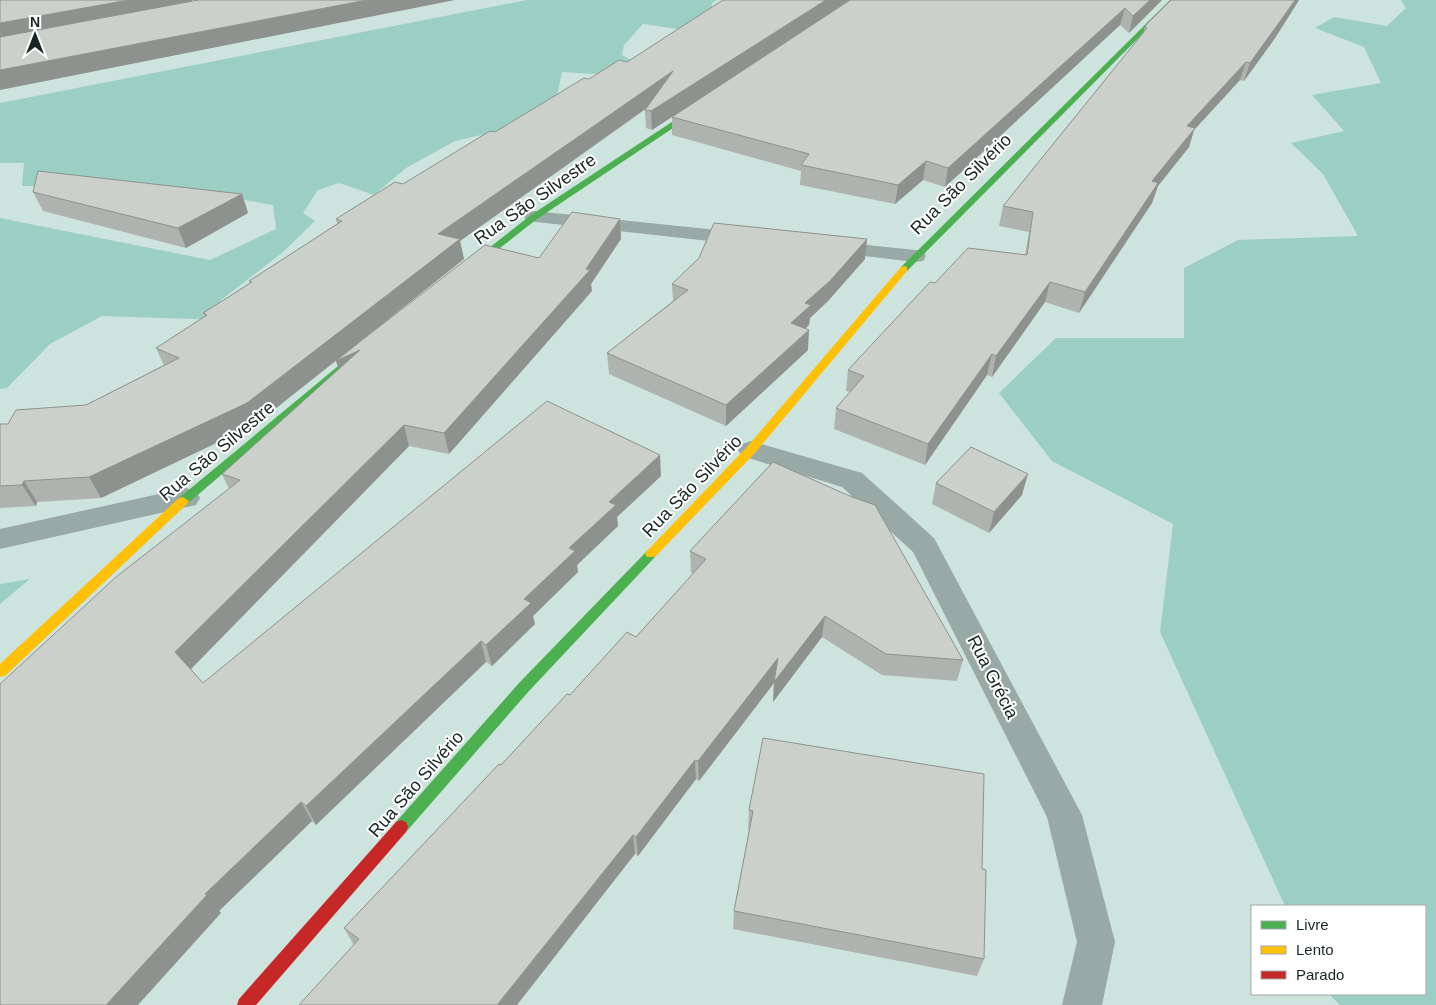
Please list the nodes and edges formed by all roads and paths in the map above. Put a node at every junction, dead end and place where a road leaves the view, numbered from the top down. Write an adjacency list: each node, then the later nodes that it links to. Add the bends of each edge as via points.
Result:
1 (1173, 0): 6 (street, Rua São Silvério)
2 (716, 98): 3 (street, Rua São Silvestre)
3 (534, 217): 4 (street); 7 (street, Rua São Silvestre)
4 (768, 241)
5 (807, 245): 6 (street)
6 (915, 256): 9 (street, Rua São Silvério)
7 (458, 276)
8 (359, 354): 10 (street, Rua São Silvestre)
9 (751, 450): 13 (street, Rua São Silvério, via 524,687); 14 (street, Rua Grécia, via 852,480 924,545 1064,815 1096,942)
10 (186, 498): 11 (street); 12 (street, Rua São Silvestre)
11 (0, 539)
12 (0, 672)
13 (246, 1005)
14 (1082, 1005)

